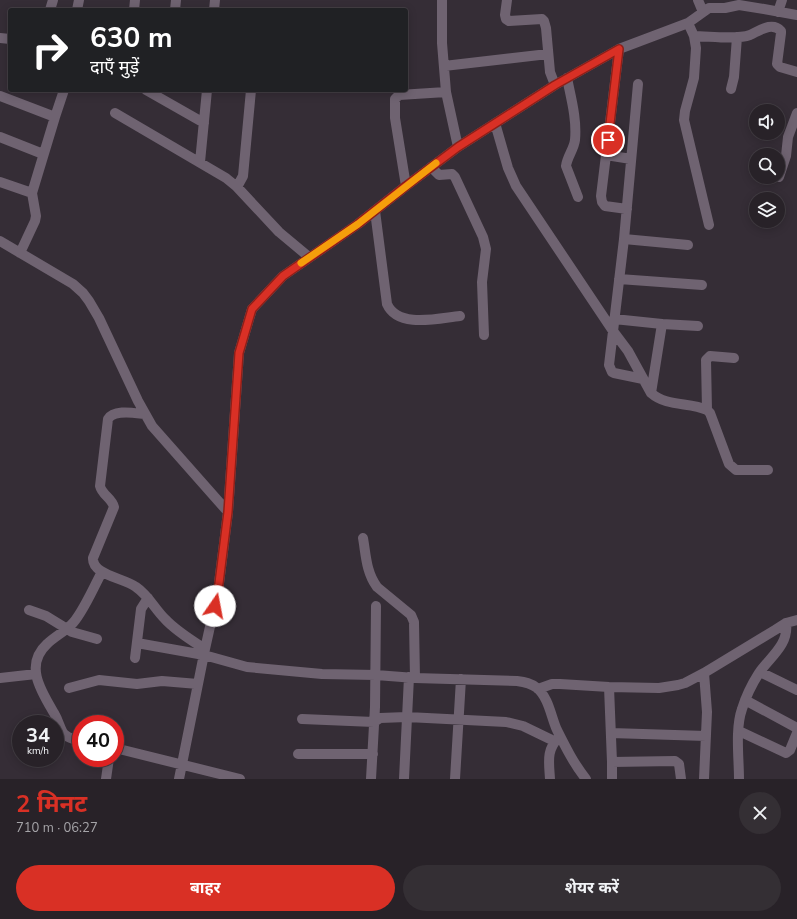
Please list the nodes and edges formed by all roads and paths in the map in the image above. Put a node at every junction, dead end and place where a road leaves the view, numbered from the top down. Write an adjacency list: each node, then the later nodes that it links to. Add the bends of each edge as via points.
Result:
1 (442, 0): 14 (street)
2 (507, 0): 13 (street, via 505,15 509,21 544,21)
3 (698, 0): 6 (street)
4 (782, 0): 7 (street)
5 (739, 3): 6 (street, via 724,8 709,8); 7 (street)
6 (703, 12): 9 (street)
7 (778, 12): 8 (street)
8 (797, 16)
9 (688, 23): 10 (street); 12 (street)
10 (694, 36): 11 (street); 46 (street, via 694,78 684,120)
11 (737, 37): 15 (street, via 766,28 779,29 781,33 777,64); 19 (street)
12 (619, 49): 16 (street); 34 (street)
13 (548, 54): 14 (street); 18 (street, via 550,72)
14 (444, 66): 24 (street)
15 (797, 72)
16 (567, 78): 18 (street); 43 (street, via 574,114 575,139 566,166)
17 (638, 84): 35 (street)
18 (555, 85): 30 (street)
19 (731, 89)
20 (63, 92): 28 (street)
21 (150, 92): 29 (street)
22 (207, 92): 29 (street)
23 (251, 92): 41 (street, via 243,176)
24 (446, 92): 32 (street); 40 (street, via 399,95 395,99 395,118)
25 (0, 96): 28 (street)
26 (115, 113): 37 (street)
27 (797, 113): 36 (street, via 788,136)
28 (54, 117): 33 (street)
29 (204, 123): 37 (street)
30 (494, 123): 32 (street); 58 (street, via 516,186)
31 (0, 137): 33 (street)
32 (458, 147): 38 (street)
33 (43, 154): 42 (street)
34 (606, 155): 35 (street); 44 (street, via 602,202 605,206)
35 (631, 159): 44 (street)
36 (785, 159)
37 (200, 162): 41 (street)
38 (431, 167): 40 (street); 59 (street, via 439,175 452,174 455,177 485,243 482,282)
39 (0, 182): 42 (street)
40 (406, 186): 45 (street)
41 (237, 187): 51 (street, via 279,232)
42 (32, 193): 50 (street, via 36,216)
43 (578, 197)
44 (626, 209): 47 (street)
45 (375, 211): 51 (street); 54 (street, via 387,304 392,312 411,320)
46 (709, 225)
47 (624, 239): 49 (street); 52 (street)
48 (0, 241): 50 (street)
49 (688, 245)
50 (20, 253): 64 (street, via 73,284 90,301)
51 (309, 257): 66 (street, via 283,276 252,309 245,331 239,353)
52 (619, 279): 53 (street); 55 (street)
53 (702, 285)
54 (460, 316)
55 (614, 319): 56 (street); 58 (street)
56 (662, 324): 57 (street); 62 (street)
57 (698, 326)
58 (613, 331): 61 (street, via 628,351); 61 (street, via 609,365 612,372)
59 (484, 335)
60 (734, 358): 63 (street, via 710,356 706,360)
61 (643, 379): 62 (street)
62 (652, 393): 63 (street, via 671,403)
63 (707, 410): 65 (street, via 732,468)
64 (144, 414): 66 (street); 68 (street, via 118,413 110,415 108,419 100,486 114,507 93,558 94,565)
65 (768, 470)
66 (228, 512): 77 (street, via 218,591)
67 (363, 538): 84 (street, via 368,571 373,582 410,615 414,622)
68 (102, 572): 69 (street, via 131,583); 74 (street, via 76,620)
69 (148, 598): 76 (street, via 141,609); 77 (street, via 172,626)
70 (376, 606): 82 (street)
71 (29, 610): 74 (street, via 46,616)
72 (797, 620): 73 (street)
73 (786, 623): 79 (street, via 787,631 782,644); 80 (street)
74 (66, 629): 75 (street); 81 (street, via 40,650)
75 (97, 639)
76 (137, 643): 77 (street); 78 (street)
77 (204, 652): 82 (street, via 247,667 322,674); 86 (street)
78 (135, 658)
79 (760, 672): 90 (street); 91 (street)
80 (704, 673): 87 (street, via 685,683 668,687); 100 (street, via 707,700)
81 (36, 674): 83 (street); 102 (street, via 42,693 63,733)
82 (376, 675): 84 (street); 95 (street)
83 (0, 678)
84 (412, 678): 85 (street); 92 (street)
85 (461, 679): 89 (street, via 517,680 530,683); 94 (street)
86 (198, 684): 88 (street, via 162,681 137,684 100,680); 107 (street)
87 (609, 687): 89 (street, via 552,684); 98 (street)
88 (69, 688)
89 (538, 689): 101 (street, via 547,703)
90 (797, 690)
91 (745, 700): 96 (street); 97 (street, via 740,714)
92 (406, 717): 94 (street); 95 (street, via 380,718); 113 (street)
93 (302, 719): 95 (street)
94 (459, 720): 101 (street, via 515,724); 114 (street)
95 (374, 722): 105 (street)
96 (797, 728)
97 (739, 731): 99 (street, via 786,753); 120 (street)
98 (611, 733): 100 (street); 106 (street)
99 (797, 734)
100 (706, 736): 119 (street)
101 (557, 738): 115 (street, via 551,746 549,757); 116 (street)
102 (72, 739)
103 (124, 750): 107 (street)
104 (298, 754): 105 (street)
105 (373, 754): 112 (street)
106 (612, 762): 117 (street); 118 (street, via 675,761 679,764)
107 (182, 765): 110 (street); 111 (street)
108 (108, 767): 109 (street)
109 (106, 779)
110 (179, 779)
111 (240, 779)
112 (371, 779)
113 (404, 779)
114 (455, 779)
115 (550, 779)
116 (586, 779)
117 (612, 779)
118 (681, 779)
119 (704, 779)
120 (739, 779)

